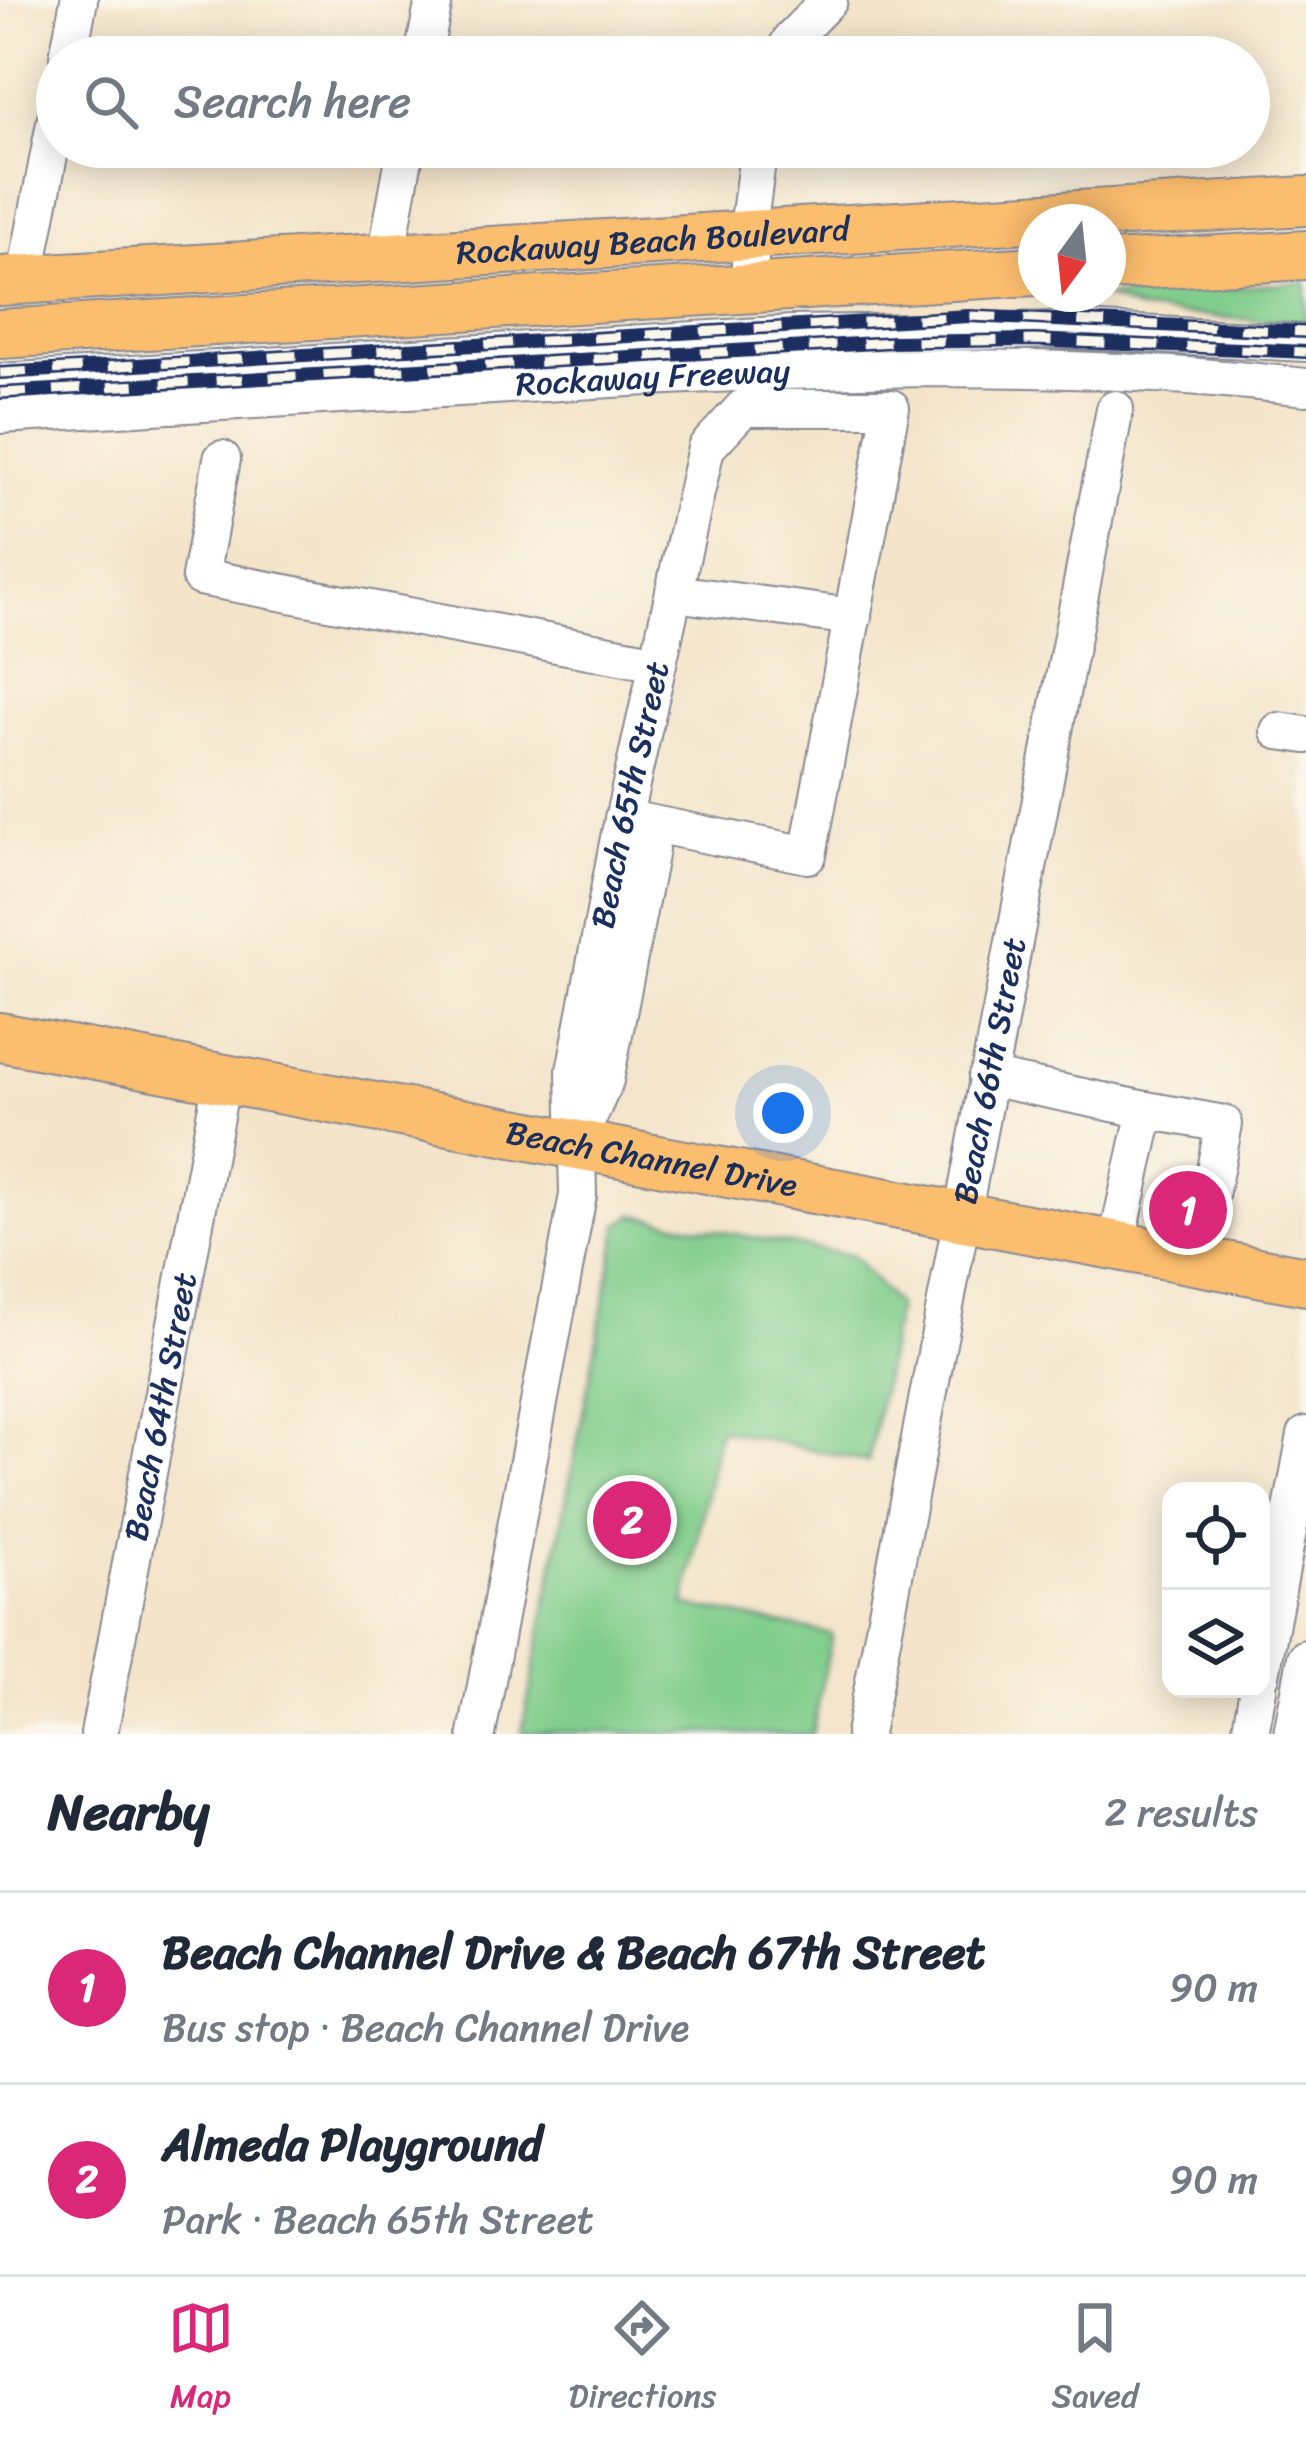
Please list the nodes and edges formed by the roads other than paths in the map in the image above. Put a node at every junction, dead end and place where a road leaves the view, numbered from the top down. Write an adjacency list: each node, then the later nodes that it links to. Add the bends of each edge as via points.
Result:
1 (79, 0): 4 (street)
2 (434, 0): 5 (street)
3 (829, 0): 6 (street)
4 (72, 36)
5 (427, 36)
6 (794, 36)
7 (43, 168): 16 (street)
8 (402, 168): 13 (street)
9 (757, 168): 11 (street)
10 (1306, 201): 11 (main road, Rockaway Beach Boulevard)
11 (749, 235): 13 (main road, Rockaway Beach Boulevard); 17 (street)
12 (1306, 254): 14 (main road)
13 (386, 257): 16 (main road, Rockaway Beach Boulevard)
14 (1126, 265)
15 (1018, 272): 17 (main road, Rockaway Beach Boulevard)
16 (13, 280)
17 (750, 288): 18 (main road, Rockaway Beach Boulevard)
18 (0, 334)
19 (1306, 343): 20 (street, Rockaway Freeway, via 934,330)
20 (0, 382)
21 (1306, 387): 23 (street, Rockaway Freeway, via 1184,373 891,367)
22 (1115, 409): 31 (street, Beach 66th Street)
23 (0, 415)
24 (222, 459): 27 (street, via 200,577)
25 (674, 593): 26 (street); 26 (street, Beach 65th Street, via 706,448 743,408 891,408); 27 (street, Beach 65th Street)
26 (853, 617): 28 (street, via 808,855)
27 (658, 663): 28 (street, Beach 65th Street)
28 (623, 818): 34 (street, Beach 65th Street, via 575,1071)
29 (650, 850): 34 (street, Beach 65th Street, via 605,1080)
30 (0, 1037): 32 (main road, Beach Channel Drive)
31 (987, 1077): 33 (street); 36 (street, Beach 66th Street)
32 (222, 1079): 34 (main road, Beach Channel Drive); 43 (street, Beach 64th Street)
33 (1146, 1110): 35 (street, via 1225,1124); 37 (street)
34 (576, 1144): 36 (main road, Beach Channel Drive); 44 (street, Beach 65th Street, via 578,1195)
35 (1210, 1195)
36 (960, 1217): 37 (main road, Beach Channel Drive); 45 (street, Beach 66th Street)
37 (1116, 1246): 38 (main road, Beach Channel Drive)
38 (1306, 1281)
39 (1306, 1435): 40 (street)
40 (1270, 1627)
41 (1306, 1658): 47 (street)
42 (1256, 1698): 46 (street)
43 (99, 1734)
44 (477, 1734)
45 (864, 1734)
46 (1250, 1734)
47 (1292, 1734)

